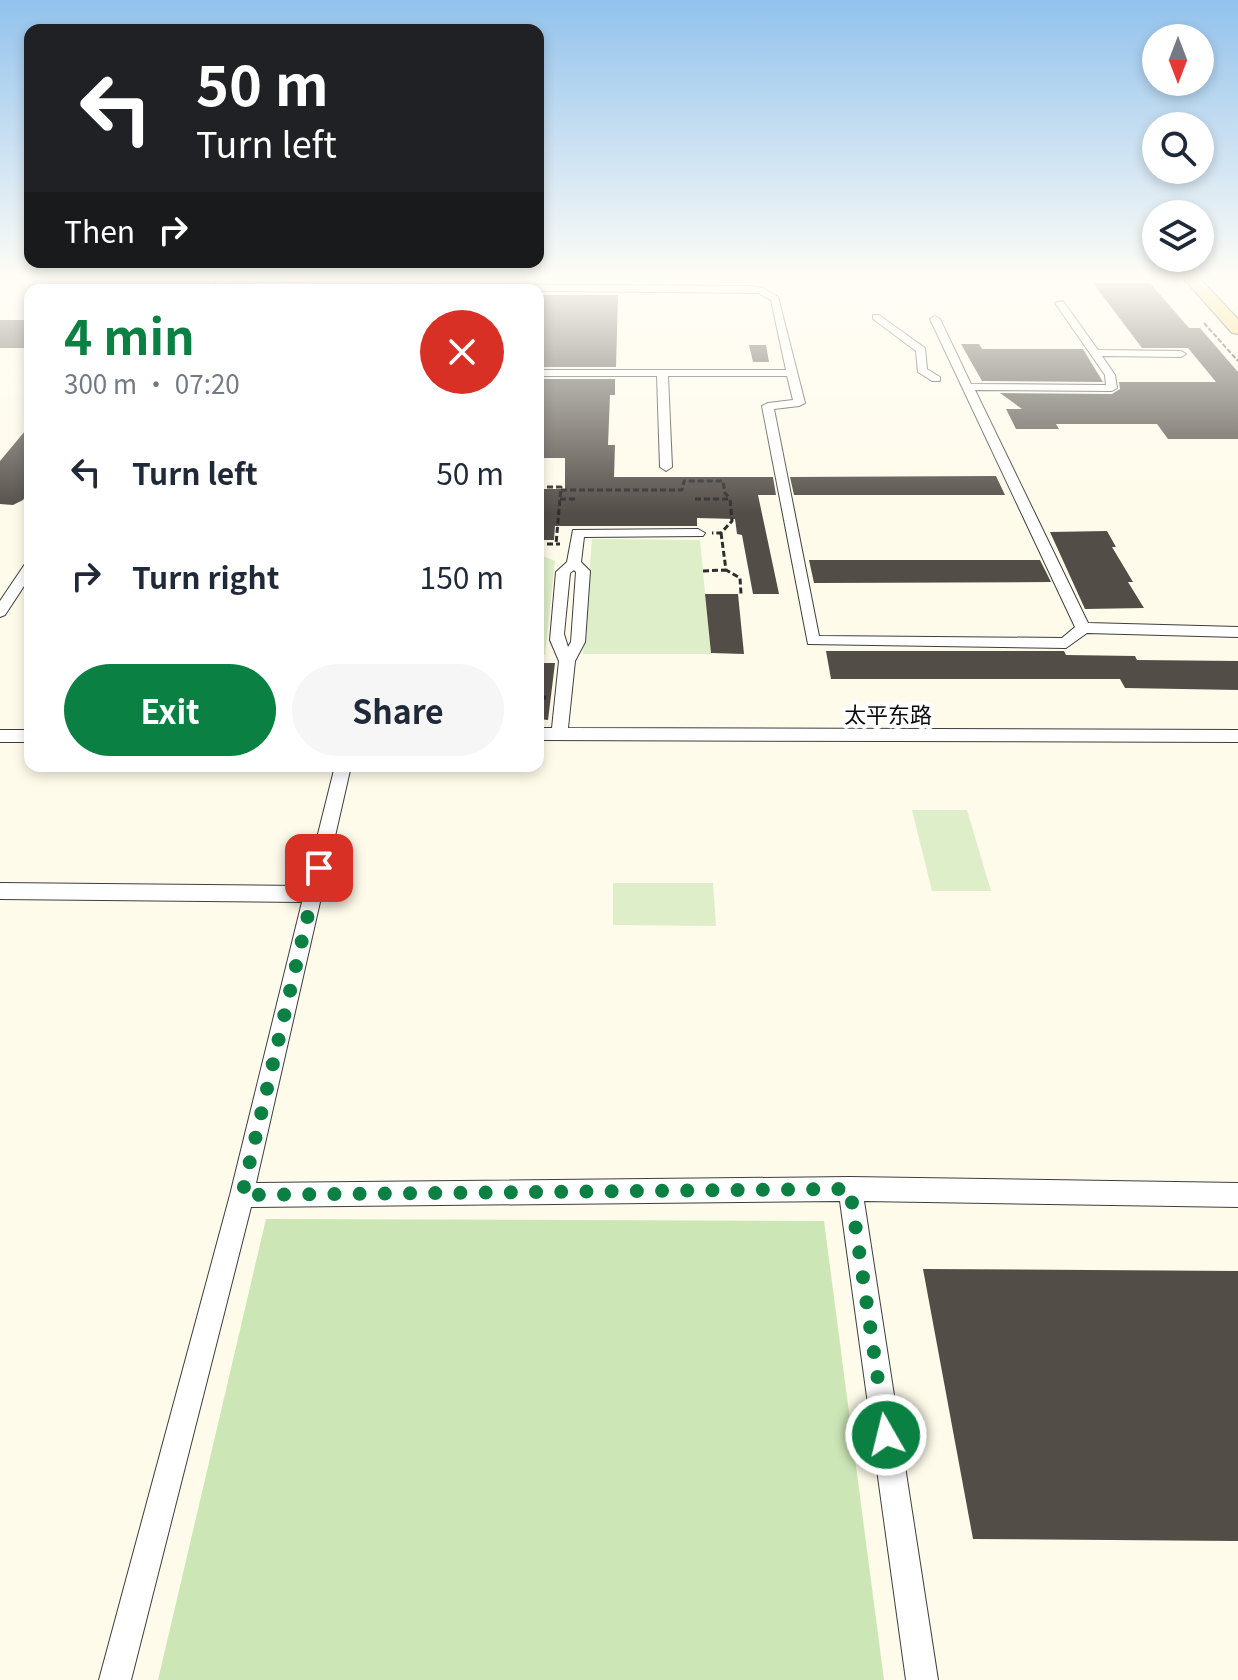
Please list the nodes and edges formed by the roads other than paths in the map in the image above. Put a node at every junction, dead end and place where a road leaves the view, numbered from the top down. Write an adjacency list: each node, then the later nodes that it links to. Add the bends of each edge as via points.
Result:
1 (788, 357): 7 (street)
2 (921, 357): 8 (street, via 922,370)
3 (955, 357): 9 (street)
4 (1098, 357): 9 (street, via 1112,388)
5 (544, 373): 6 (street)
6 (662, 373): 7 (street); 10 (street)
7 (792, 373): 14 (street, via 799,403 768,406 813,641 1066,643)
8 (936, 379)
9 (970, 387): 14 (street)
10 (666, 467)
11 (698, 533): 17 (street, via 578,533 574,563 583,571 578,642 567,661)
12 (24, 576): 13 (street)
13 (0, 612)
14 (1083, 628): 15 (street)
15 (1238, 632)
16 (544, 734): 17 (street, 太平东路)
17 (559, 734): 20 (street, 太平东路)
18 (0, 736): 19 (street)
19 (24, 736)
20 (1238, 736)
21 (342, 772): 23 (street)
22 (0, 891): 23 (street)
23 (313, 894): 25 (street)
24 (850, 1189): 25 (street); 26 (street); 28 (street)
25 (242, 1195): 27 (street)
26 (1238, 1195)
27 (115, 1680)
28 (922, 1680)

